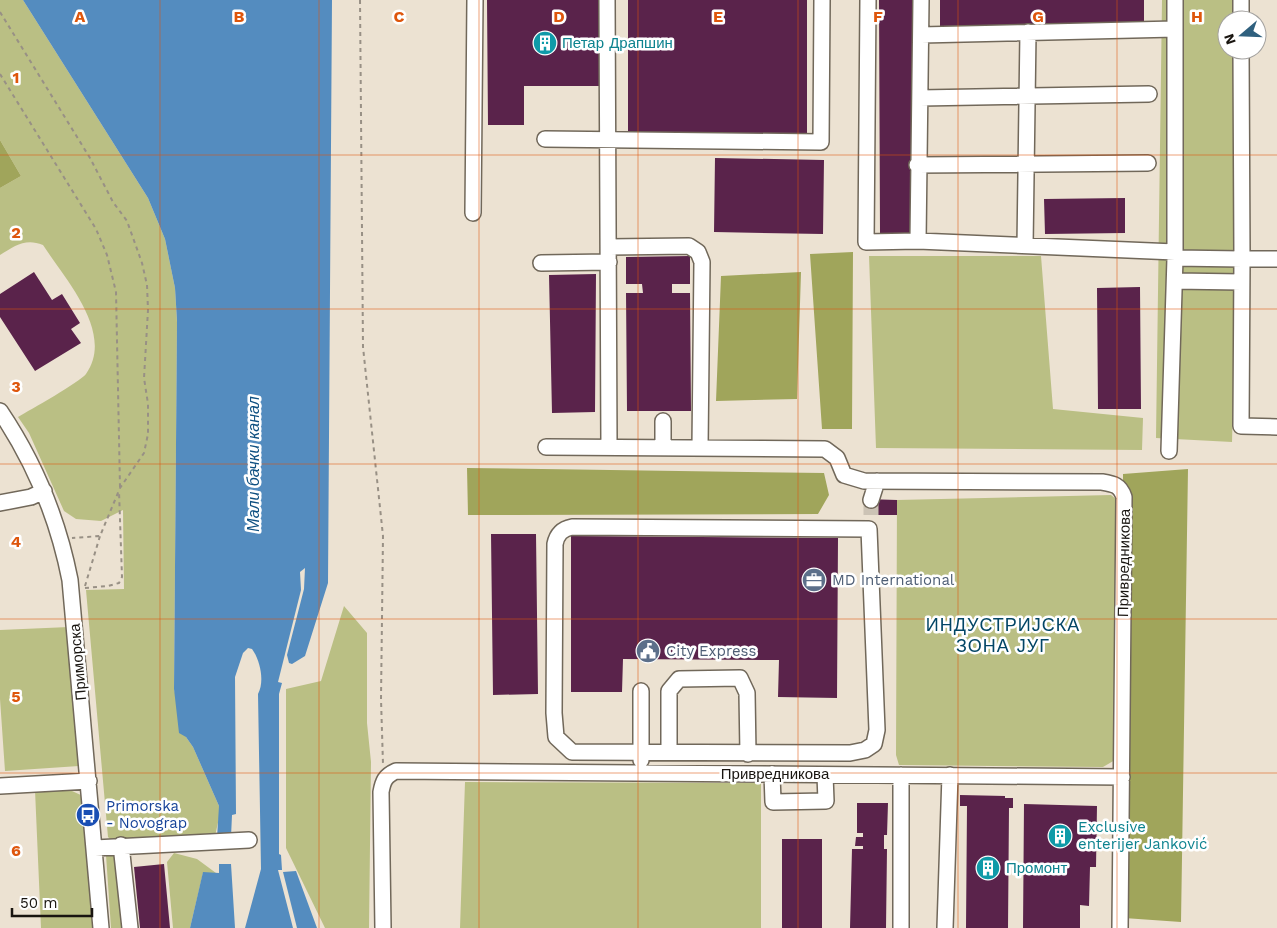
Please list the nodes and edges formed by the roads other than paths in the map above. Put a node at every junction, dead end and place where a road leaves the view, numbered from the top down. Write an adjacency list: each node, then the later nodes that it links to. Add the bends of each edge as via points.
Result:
1 (475, 0): 19 (street)
2 (607, 0): 15 (street)
3 (822, 0): 15 (street, via 821,142)
4 (868, 0): 20 (street, via 866,242)
5 (921, 0): 9 (street)
6 (1175, 0): 7 (street)
7 (1175, 29): 8 (street); 23 (street)
8 (1028, 32): 9 (street); 12 (street)
9 (921, 35): 13 (street)
10 (1241, 60): 24 (street)
11 (1149, 94): 12 (street)
12 (1029, 96): 13 (street); 16 (street)
13 (920, 98): 18 (street)
14 (545, 139): 15 (street)
15 (607, 140): 22 (street)
16 (1027, 163): 17 (street); 18 (street); 21 (street)
17 (1148, 163)
18 (917, 165): 20 (street)
19 (473, 213)
20 (918, 241): 21 (street)
21 (1025, 246): 23 (street)
22 (609, 254): 26 (street); 33 (street); 35 (street, via 689,246 698,252 702,262)
23 (1175, 255): 24 (street); 27 (street)
24 (1242, 259): 25 (street); 28 (street)
25 (1277, 259)
26 (541, 263)
27 (1175, 281): 28 (street); 36 (street)
28 (1241, 282): 31 (street, via 1240,426)
29 (2, 418): 38 (street, Приморска, via 24,449)
30 (663, 421): 34 (street)
31 (1277, 427)
32 (546, 446): 33 (street)
33 (609, 446): 34 (street)
34 (662, 446): 35 (street)
35 (700, 447): 37 (street, via 825,449 837,458 844,475)
36 (1170, 451)
37 (871, 481): 39 (street); 50 (street, Привредникова, via 1102,482 1122,489)
38 (44, 491): 40 (street); 51 (street, Приморска, via 60,538 73,607)
39 (871, 500)
40 (0, 503)
41 (641, 691): 42 (street)
42 (641, 751): 43 (street); 44 (street, via 572,752 556,737 556,536 572,527 870,522 876,740 865,750 850,753); 45 (street)
43 (669, 752): 44 (street); 44 (street, via 669,691 673,685 679,679 740,678 747,693)
44 (748, 754)
45 (641, 774): 46 (street, Привредникова); 58 (street, Привредникова, via 396,771 389,774 383,781 381,792)
46 (772, 774): 47 (street, Привредникова); 47 (street, via 773,802 826,801)
47 (825, 775): 48 (street, Привредникова)
48 (901, 775): 49 (street, Привредникова); 59 (street)
49 (950, 775): 50 (street, Привредникова); 60 (street)
50 (1122, 776): 61 (street, Привредникова)
51 (89, 781): 52 (street); 55 (street, Приморска)
52 (0, 786)
53 (249, 840): 54 (street)
54 (121, 845): 55 (street); 57 (street)
55 (94, 848): 56 (street, Приморска)
56 (101, 928)
57 (130, 928)
58 (383, 928)
59 (900, 928)
60 (945, 928)
61 (1120, 928)

